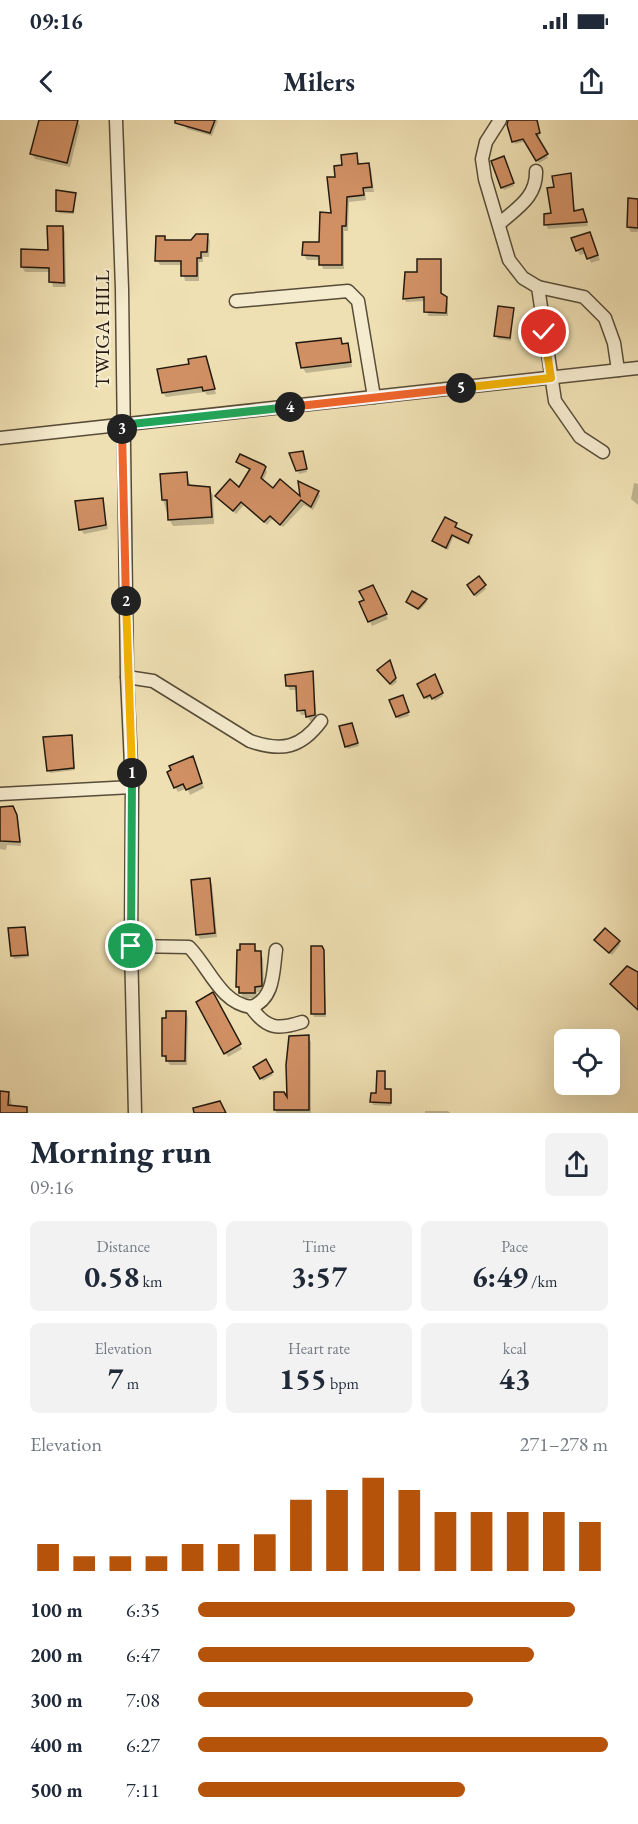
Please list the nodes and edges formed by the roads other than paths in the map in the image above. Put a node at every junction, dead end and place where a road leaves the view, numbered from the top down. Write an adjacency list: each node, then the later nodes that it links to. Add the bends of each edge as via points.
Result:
1 (116, 120): 11 (street, TWIGA HILL)
2 (500, 120): 4 (street, via 486,142 482,159)
3 (536, 171): 4 (street, via 537,185)
4 (499, 224): 5 (street, via 509,260 523,278)
5 (538, 287): 8 (street, via 584,297 605,318); 9 (street)
6 (236, 301): 10 (street, via 348,291 355,295)
7 (638, 368): 8 (street)
8 (618, 370): 9 (street)
9 (551, 378): 10 (street); 13 (street, via 555,401 565,418 580,437)
10 (374, 397): 11 (street)
11 (122, 425): 12 (street); 14 (street, TWIGA HILL)
12 (0, 438)
13 (603, 452)
14 (126, 677): 15 (street, via 153,681 250,741 268,747 289,746 309,737); 16 (street, TWIGA HILL)
15 (321, 721)
16 (132, 787): 17 (street); 18 (street, TWIGA HILL)
17 (0, 794)
18 (131, 946): 20 (street, via 189,947 214,982 242,1006); 22 (street, TWIGA HILL)
19 (276, 950): 20 (street, via 271,987 264,999)
20 (251, 1007): 21 (street, via 261,1022 273,1026)
21 (302, 1022)
22 (135, 1113)

